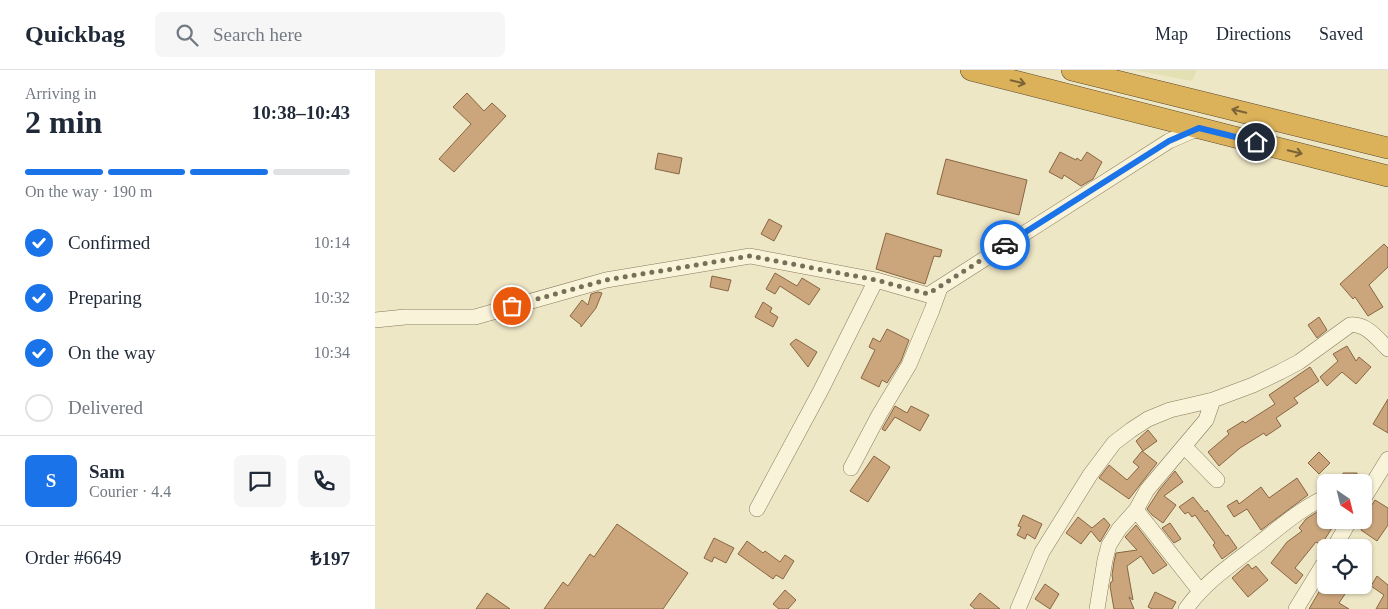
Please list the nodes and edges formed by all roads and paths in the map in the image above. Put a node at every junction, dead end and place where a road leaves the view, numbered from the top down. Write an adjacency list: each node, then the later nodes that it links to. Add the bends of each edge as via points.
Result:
1 (971, 70): 3 (highway, one-way to 3)
2 (1072, 70): 4 (highway, one-way to 2)
3 (1199, 128): 5 (highway, one-way to 5); 7 (street, via 1169,141)
4 (1388, 148)
5 (1388, 176)
6 (876, 280): 7 (street, via 928,294); 8 (street, via 750,256 606,280 475,317); 17 (street)
7 (940, 288): 13 (street, via 909,364)
8 (375, 320)
9 (1388, 349): 10 (street, via 1365,328 1350,325 1299,362)
10 (1213, 400): 11 (street, via 1206,420); 22 (street, via 1148,419 1115,443 1090,475 1042,552)
11 (1184, 446): 14 (street); 18 (street, via 1147,490)
12 (1388, 459): 15 (street)
13 (851, 468)
14 (1217, 480)
15 (1373, 483)
16 (1317, 501): 20 (street)
17 (757, 509)
18 (1136, 510): 20 (street); 23 (street, via 1109,545)
19 (1317, 575): 24 (street)
20 (1200, 592): 21 (street)
21 (1189, 608)
22 (1018, 609)
23 (1097, 609)
24 (1296, 609)

